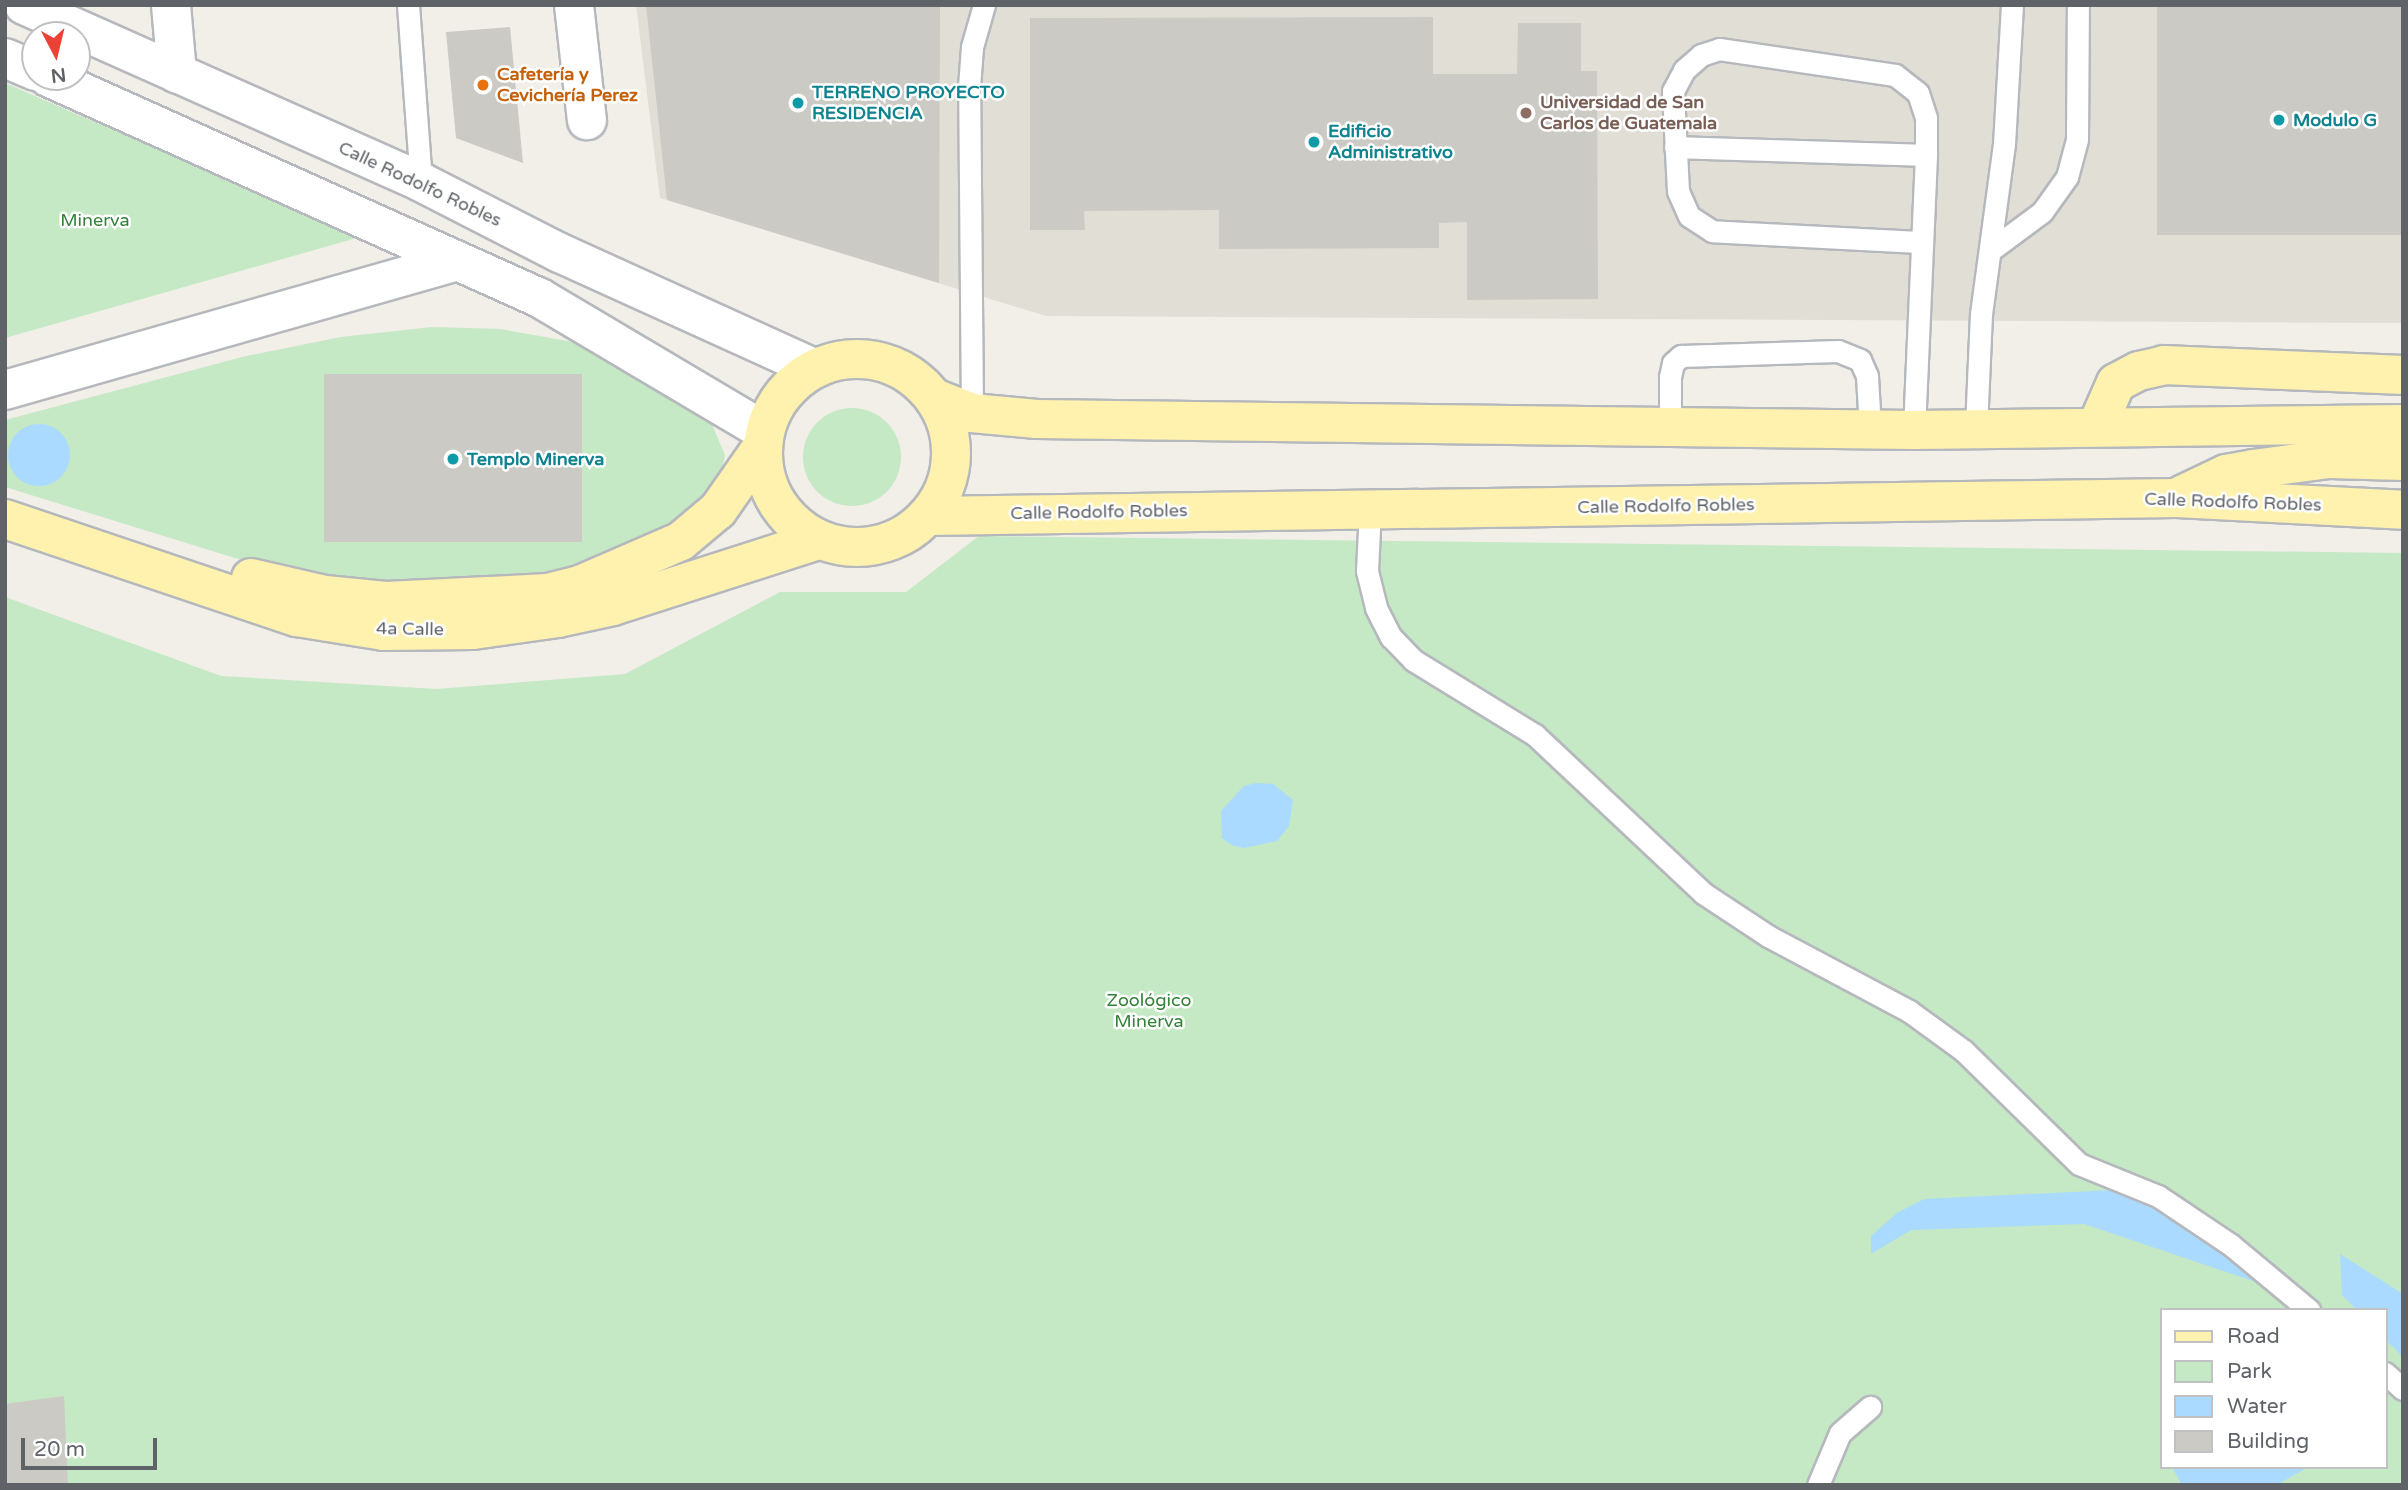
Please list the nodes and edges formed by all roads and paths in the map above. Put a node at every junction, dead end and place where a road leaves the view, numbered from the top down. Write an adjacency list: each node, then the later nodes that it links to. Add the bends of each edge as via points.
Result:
1 (24, 5): 8 (main road, Calle Rodolfo Robles)
2 (171, 5): 8 (main road)
3 (408, 5): 13 (lane)
4 (574, 5): 10 (main road)
5 (984, 5): 21 (lane, via 972,47 969,88)
6 (2012, 5): 15 (lane)
7 (2078, 5): 15 (lane, via 2077,139 2067,177 2042,212)
8 (177, 74): 13 (main road, Calle Rodolfo Robles)
9 (79, 91): 16 (main road)
10 (587, 120)
11 (1675, 147): 12 (lane); 12 (lane, via 1673,91 1684,70 1701,55 1719,49 1895,75 1918,93 1926,118); 14 (lane, via 1683,204 1689,216 1712,231)
12 (1926, 155): 14 (lane)
13 (421, 182): 17 (main road, Calle Rodolfo Robles, via 560,253)
14 (1919, 242): 27 (lane)
15 (1992, 249): 25 (lane, via 1981,314)
16 (457, 261): 19 (main road); 28 (main road, via 540,298)
17 (814, 368): 20 (main road, via 839,360 892,365); 28 (main road, via 774,406)
18 (2403, 375): 23 (main road, via 2164,365 2116,383)
19 (5, 390)
20 (934, 398): 21 (main road); 34 (main road, via 948,426 952,457 945,489)
21 (972, 413): 24 (main road, via 1037,419)
22 (2403, 424): 23 (main road)
23 (2097, 426): 25 (main road)
24 (1670, 428): 26 (main road); 26 (lane, via 1670,377 1673,363 1681,356 1838,351 1860,360 1867,376)
25 (1976, 428): 27 (main road)
26 (1870, 429): 27 (main road)
27 (1914, 430)
28 (763, 439): 31 (main road, 4a Calle, via 718,510 681,541 580,585 502,598 386,601 325,595 254,579); 36 (main road, via 771,495 791,522)
29 (2403, 461): 30 (main road, via 2329,459 2226,474)
30 (2177, 498): 32 (main road, Calle Rodolfo Robles); 33 (main road, Calle Rodolfo Robles)
31 (5, 499)
32 (1370, 509): 34 (main road, Calle Rodolfo Robles); 37 (lane, via 1367,571 1376,608 1391,636 1413,660 1535,735 1703,894 1768,936 1909,1010 1964,1051 2079,1164 2158,1196 2231,1245)
33 (2403, 509)
34 (928, 516): 36 (main road, via 905,535 877,546 848,547)
35 (5, 519): 36 (main road, 4a Calle, via 297,617 384,631 473,630 558,618 613,606)
36 (819, 540)
37 (2307, 1308)
38 (2387, 1375): 39 (lane)
39 (2403, 1389)
40 (1870, 1406): 41 (lane, via 1840,1433)
41 (1818, 1485)

